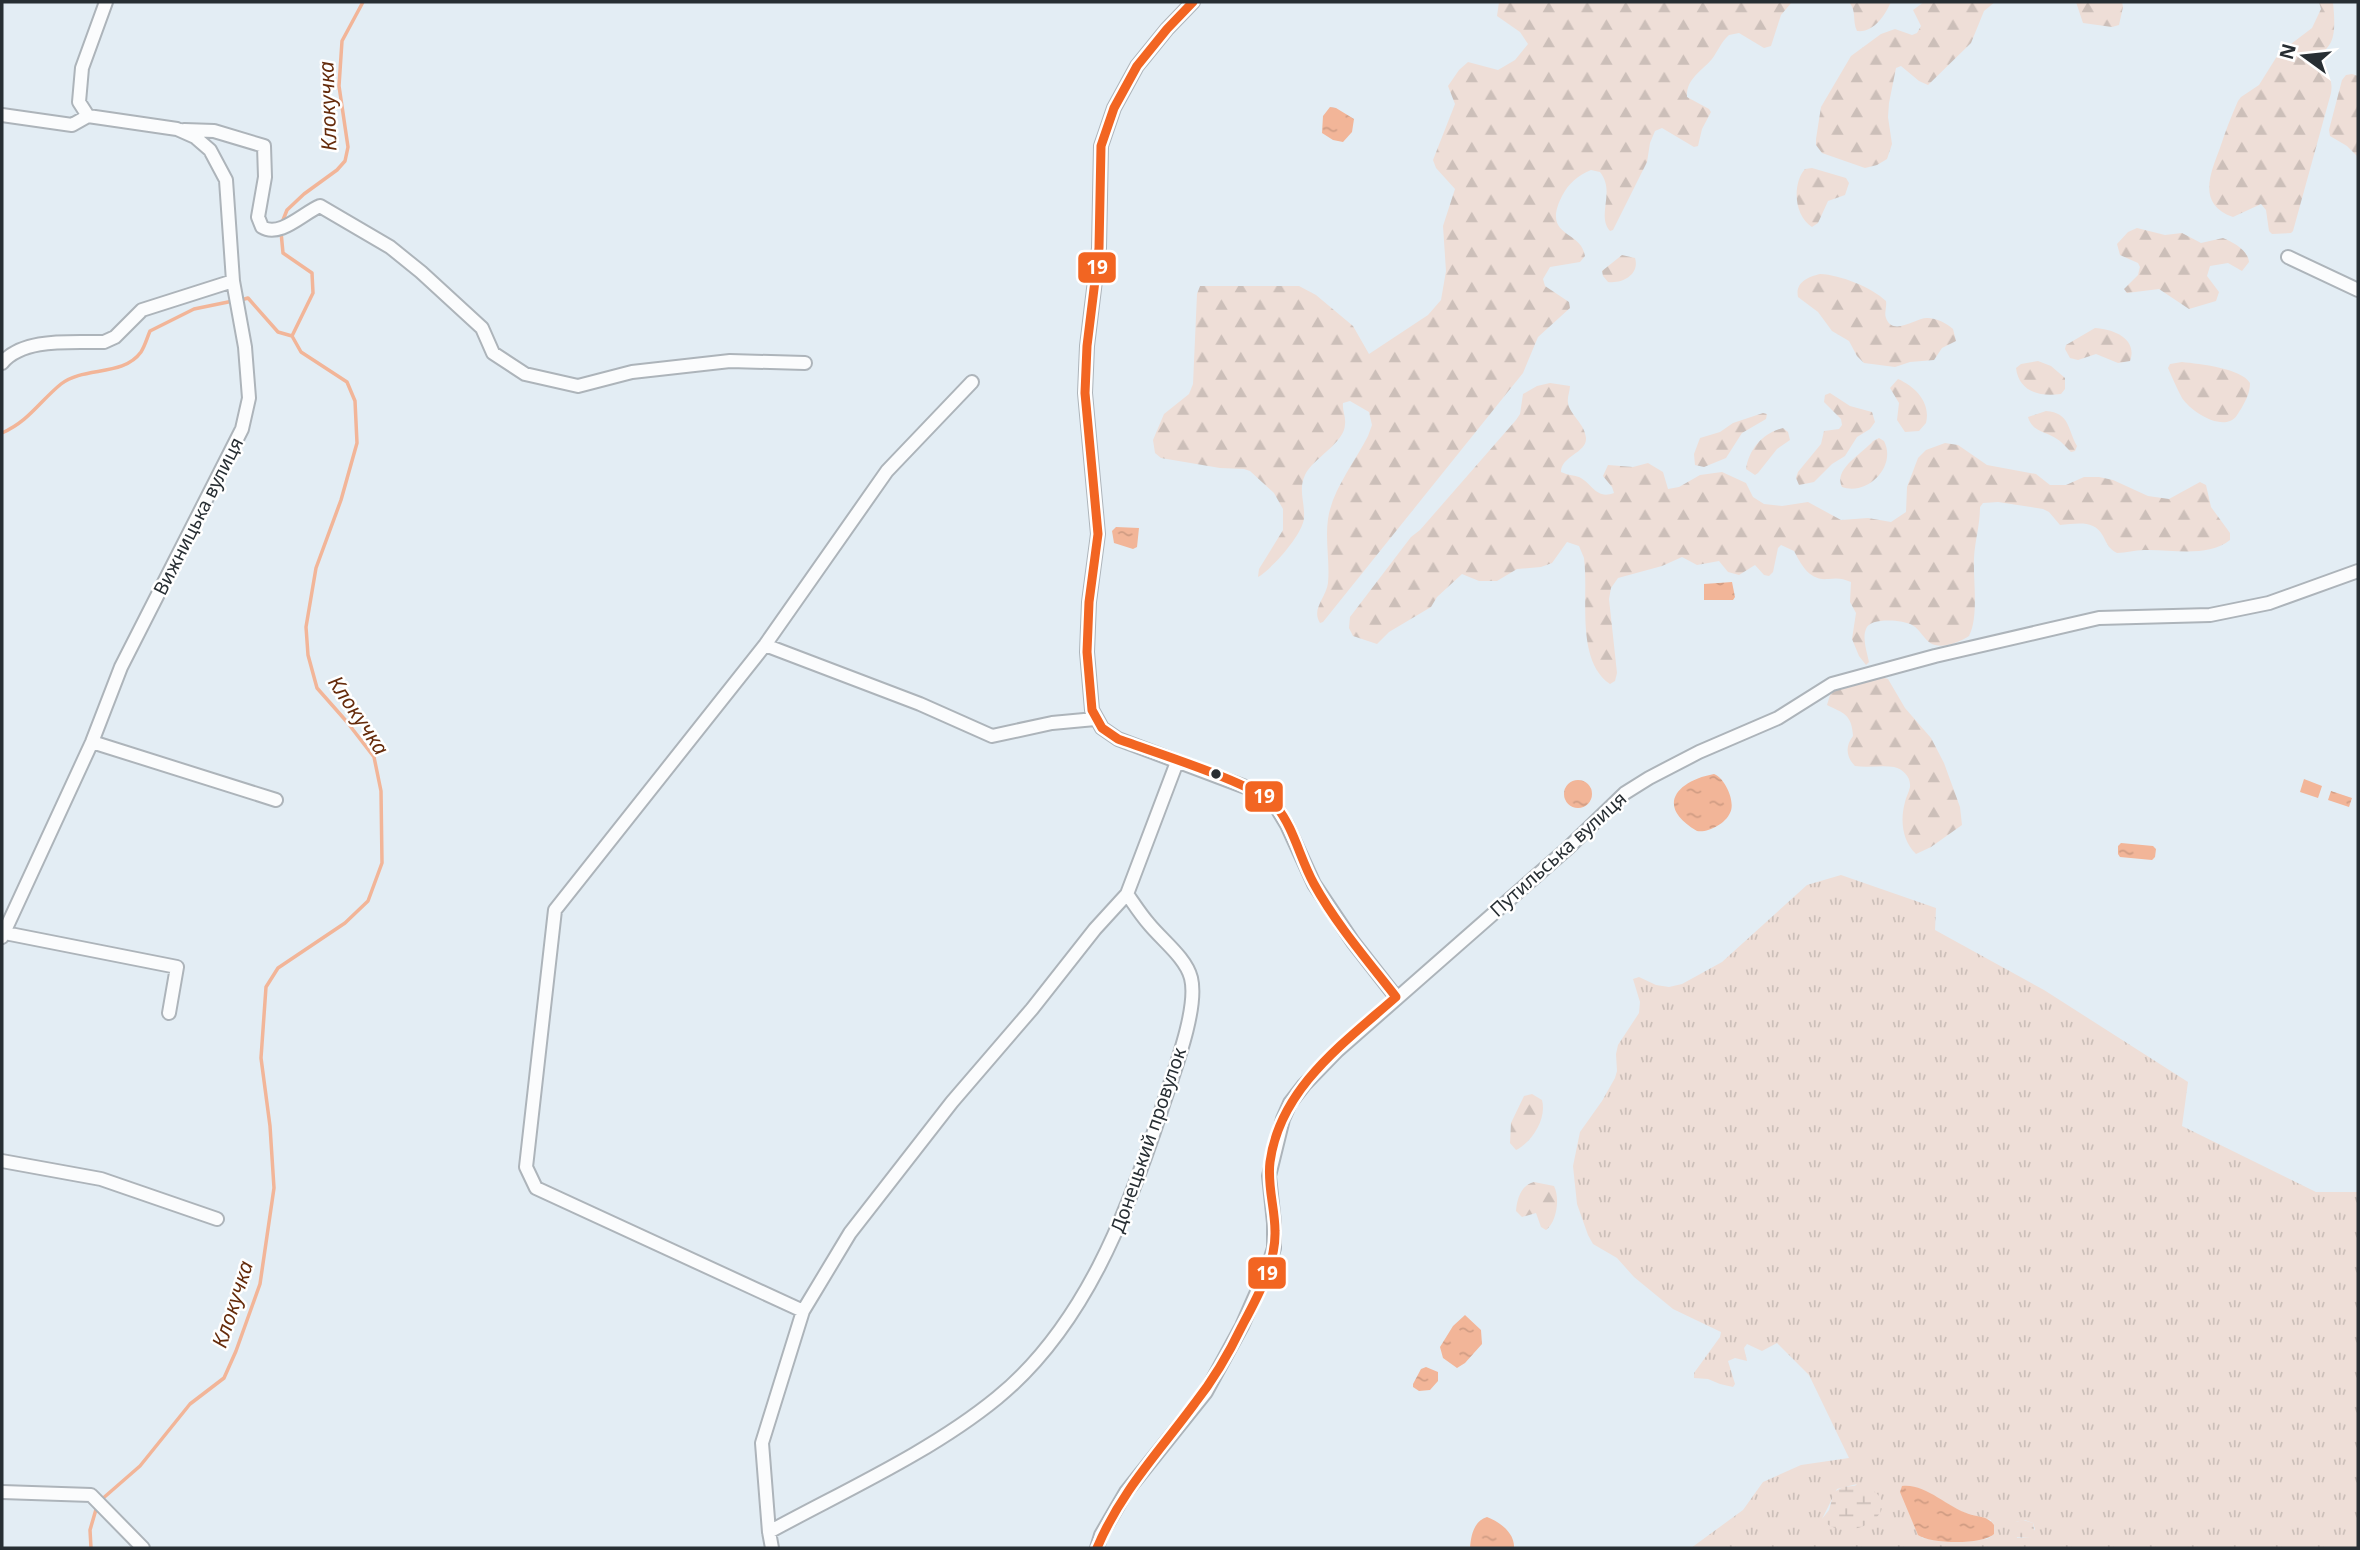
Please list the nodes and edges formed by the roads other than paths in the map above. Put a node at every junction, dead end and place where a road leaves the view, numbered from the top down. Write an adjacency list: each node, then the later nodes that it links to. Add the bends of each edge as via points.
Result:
1 (106, 2): 4 (street, via 82,68 79,102)
2 (1193, 2): 14 (street, via 1137,66 1114,108 1101,146 1099,248 1085,393 1098,521 1087,652)
3 (2, 115): 4 (street, Вижницька вулиця, via 72,125)
4 (88, 116): 5 (street, Вижницька вулиця)
5 (177, 129): 7 (street, Вижницька вулиця, via 210,150 226,180); 10 (street, via 214,131 264,146 265,177 258,217 262,227 286,227 320,206 333,212 421,272 481,328 492,353 525,374 578,386 632,372 730,361)
6 (2288, 257): 8 (street)
7 (234, 285): 9 (street, via 142,310 104,342 26,347); 15 (street, Вижницька вулиця, via 249,398 242,429 121,667)
8 (2358, 290)
9 (2, 363)
10 (805, 363)
11 (972, 382): 13 (street, via 887,471)
12 (2358, 571): 20 (street, Путильська вулиця, via 2269,603 2210,615 2099,618 1832,684 1778,718 1634,787)
13 (765, 645): 14 (street, via 992,736); 24 (street, via 555,910 526,1167 536,1188)
14 (1095, 719): 16 (street, via 1118,739)
15 (92, 743): 17 (street); 19 (street, Вижницька вулиця)
16 (1177, 762): 18 (street); 20 (street, via 1248,788 1275,804 1314,884)
17 (276, 800)
18 (1127, 894): 24 (street, via 952,1102 850,1233); 26 (street, Донецький провулок, via 1190,975 1192,1000 1180,1052 1135,1188 1091,1281 1032,1364 998,1398 926,1447)
19 (3, 935): 21 (street, via 177,967)
20 (1396, 997): 29 (street, Путильська вулиця, via 1315,1073 1290,1103 1269,1170 1275,1238 1268,1267 1212,1382 1126,1492)
21 (169, 1013)
22 (2, 1161): 23 (street, via 101,1179)
23 (217, 1219)
24 (803, 1311): 26 (street, via 762,1443)
25 (2, 1492): 27 (street, via 91,1494)
26 (769, 1532): 28 (street)
27 (143, 1548)
28 (772, 1548)
29 (1097, 1548)

